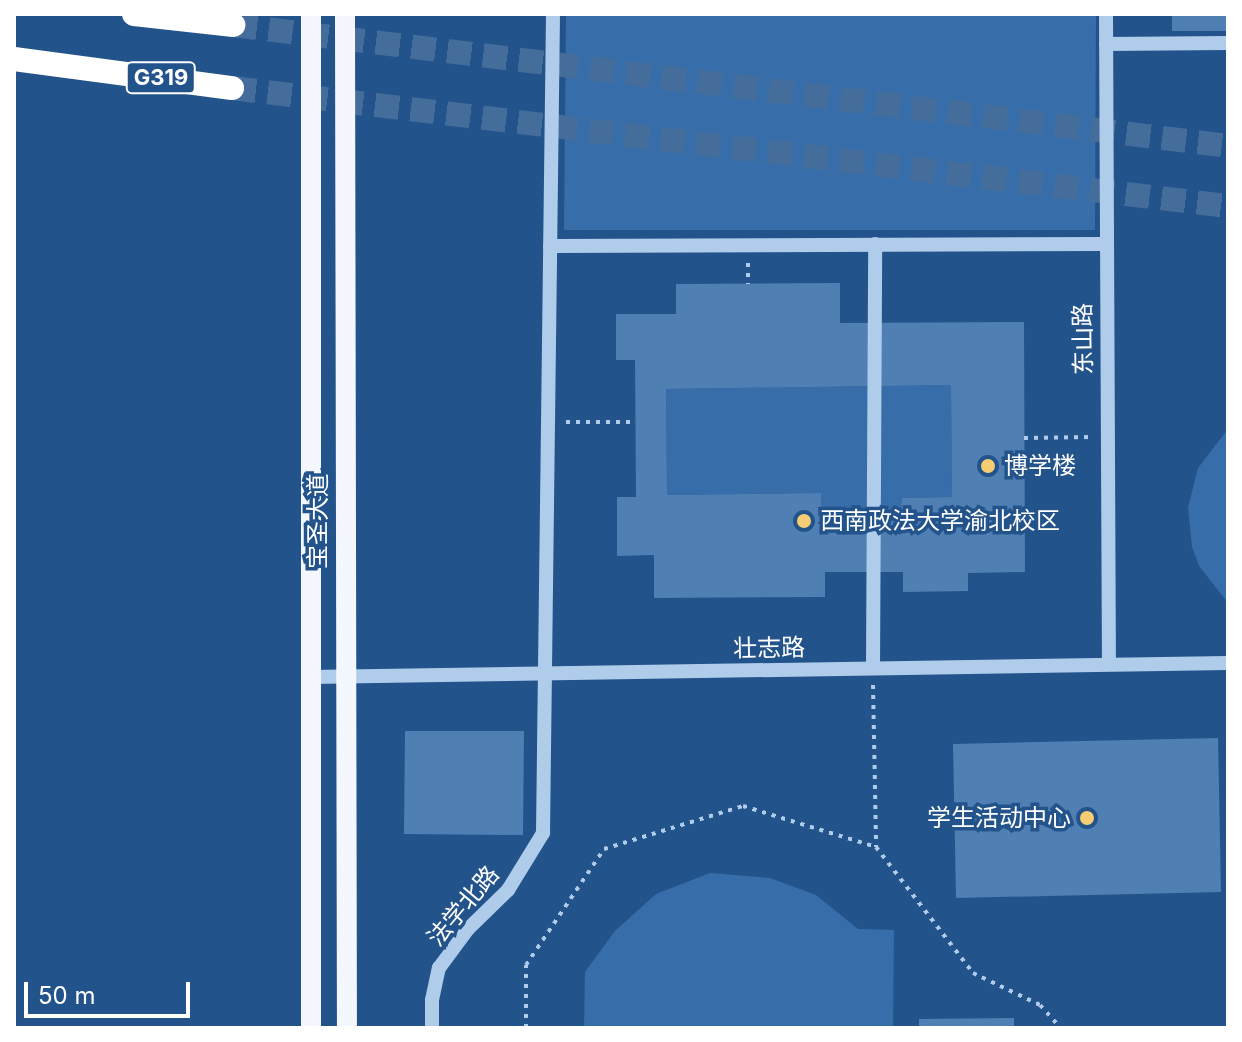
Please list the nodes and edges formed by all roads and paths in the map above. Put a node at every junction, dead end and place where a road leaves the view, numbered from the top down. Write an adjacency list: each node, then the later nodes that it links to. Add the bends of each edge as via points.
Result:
1 (134, 14): 2 (highway, via 233,25)
2 (200, 14)
3 (311, 14): 24 (main road, 宝圣大道)
4 (345, 14): 25 (main road, 宝圣大道)
5 (553, 14): 15 (street, 法学北路)
6 (1106, 14): 8 (street, 东山路)
7 (1228, 43): 8 (street)
8 (1106, 44): 14 (street, 东山路)
9 (14, 59): 11 (highway)
10 (14, 65): 11 (highway, G319)
11 (89, 68): 12 (highway, G319)
12 (232, 88)
13 (875, 244): 14 (street); 15 (street); 22 (street)
14 (1104, 244): 18 (street, 东山路)
15 (550, 246): 16 (street, 法学北路)
16 (548, 422): 17 (path); 23 (street, 法学北路)
17 (636, 422)
18 (1106, 437): 19 (path); 21 (street, 东山路)
19 (1024, 438)
20 (1228, 663): 21 (street, 壮志路)
21 (1109, 664): 22 (street, 壮志路)
22 (873, 668): 23 (street, 壮志路); 26 (path)
23 (545, 674): 25 (street, 壮志路); 29 (street, 法学北路, via 543,833 508,890 468,929 439,968)
24 (311, 677): 25 (street, 壮志路); 27 (main road, 宝圣大道)
25 (344, 677): 28 (main road, 宝圣大道)
26 (876, 847): 30 (path, via 743,806 604,849 526,965); 31 (path, via 973,973 1040,1005)
27 (311, 1028)
28 (347, 1028)
29 (432, 1028)
30 (526, 1028)
31 (1061, 1028)

